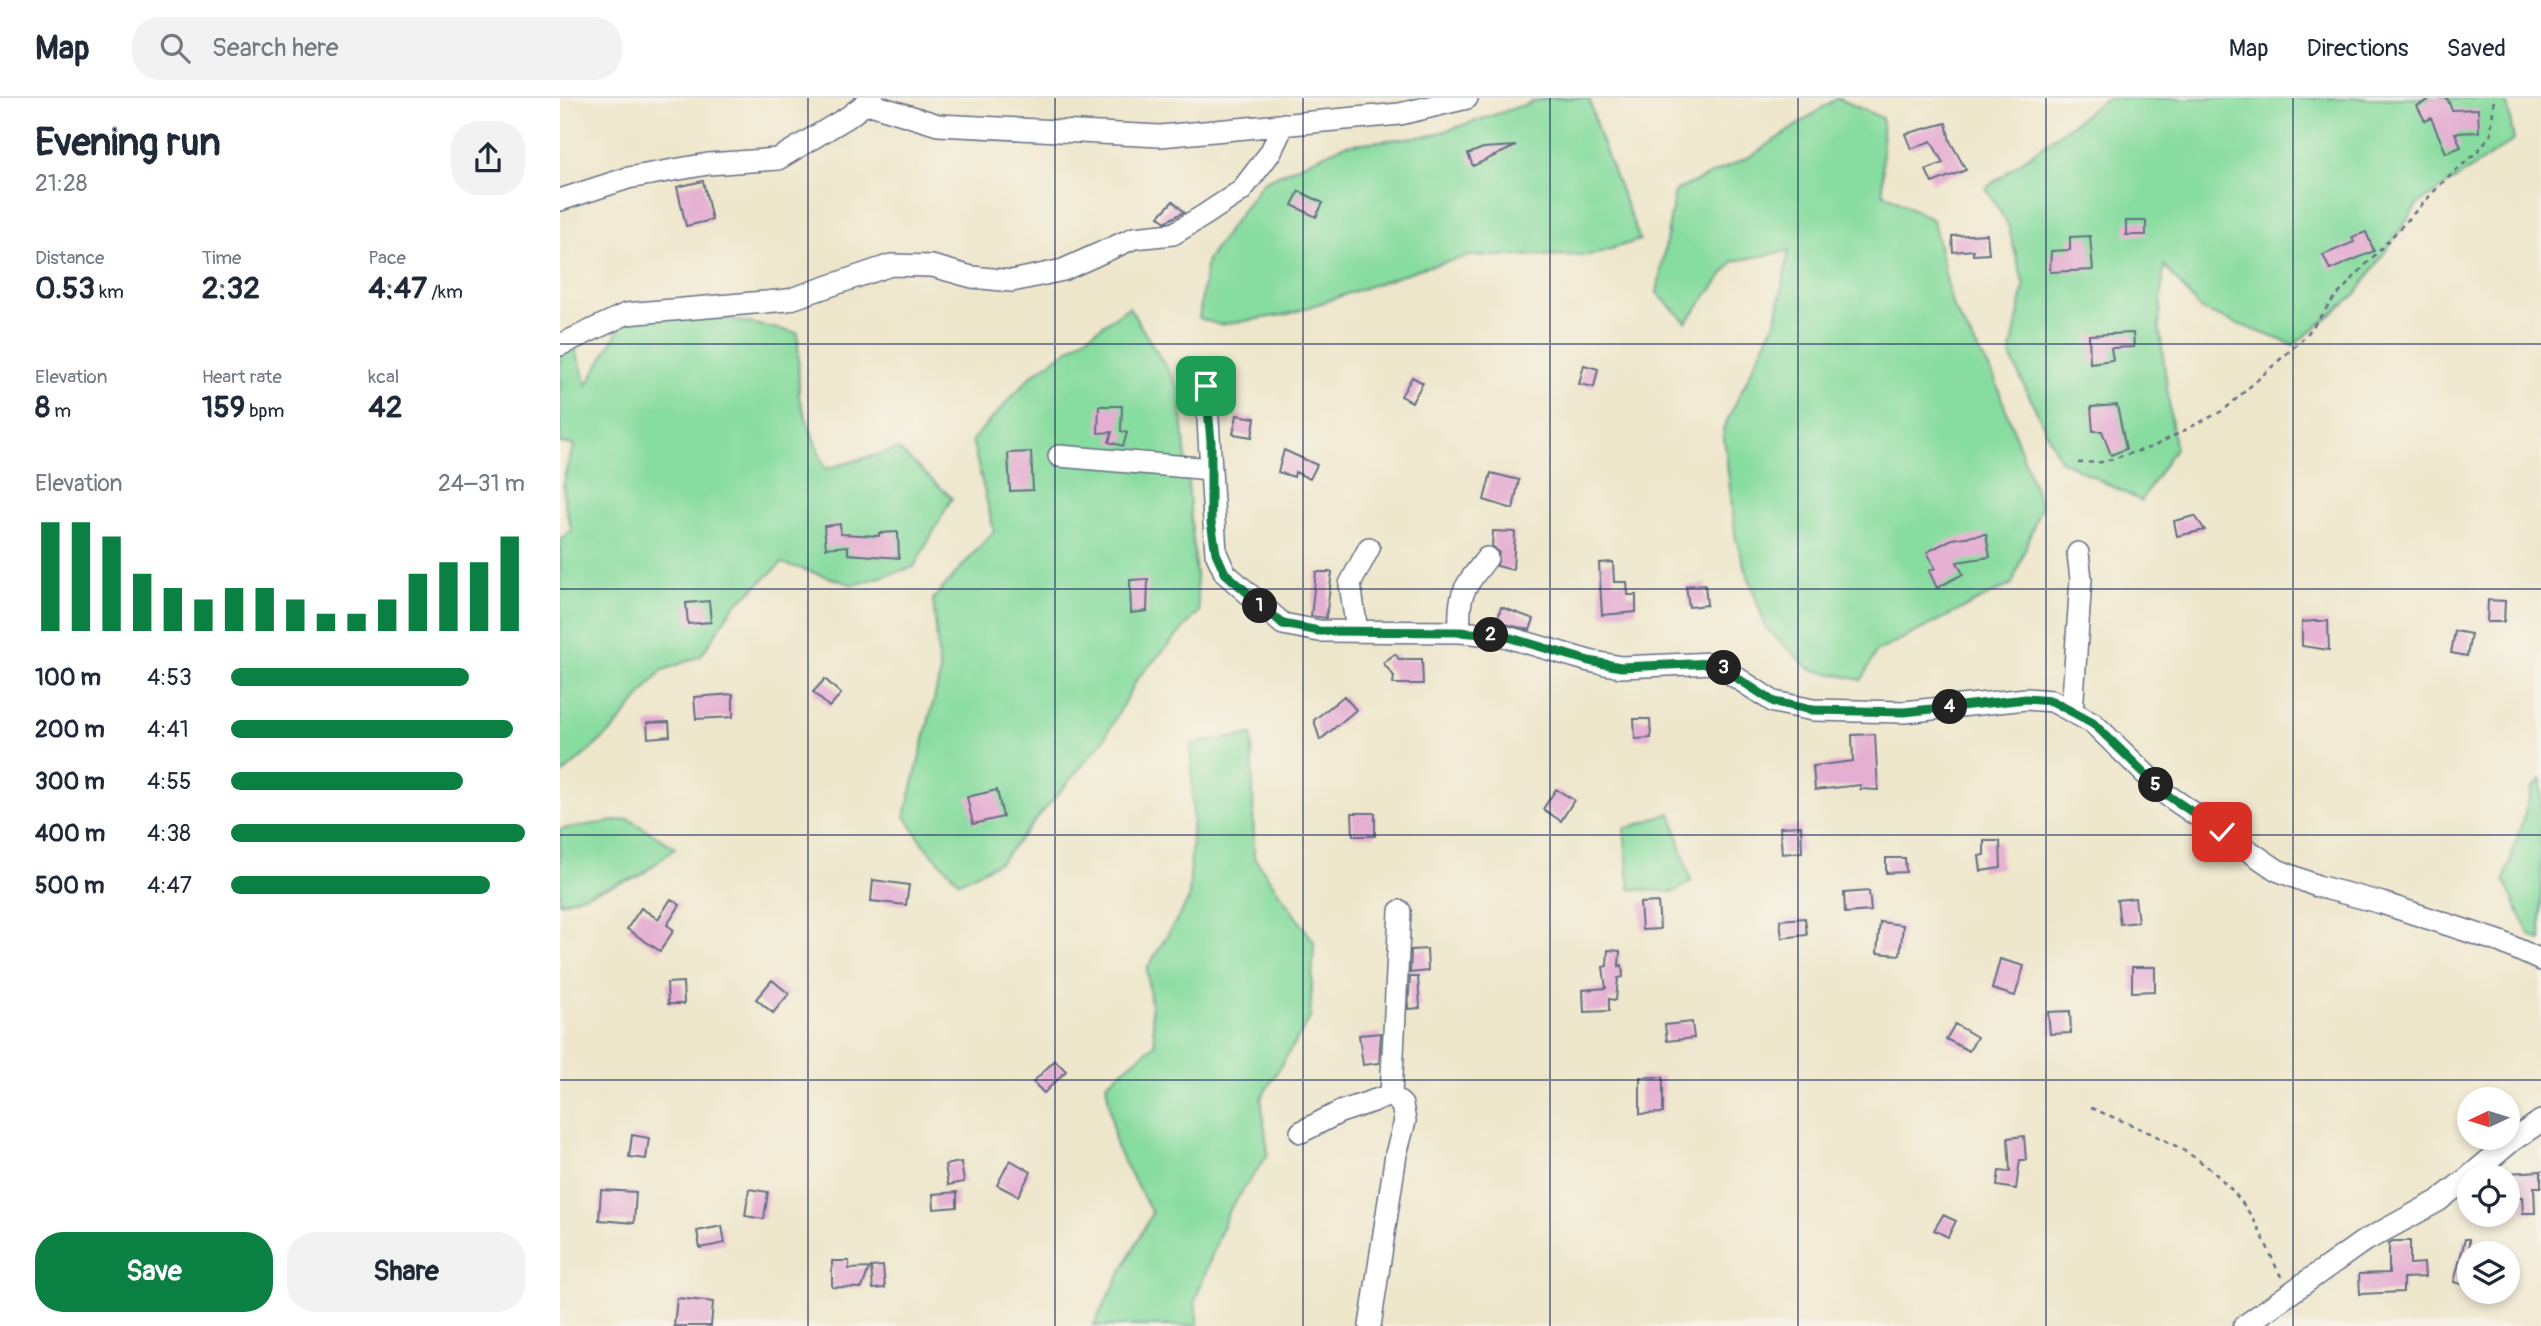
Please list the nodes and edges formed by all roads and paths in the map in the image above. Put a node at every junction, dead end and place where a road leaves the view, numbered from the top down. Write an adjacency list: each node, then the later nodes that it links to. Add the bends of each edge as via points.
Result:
1 (1467, 98): 4 (street, via 1400,114)
2 (2494, 98): 9 (path, via 2491,134 2478,151 2331,302 2305,337 2224,410 2152,447 2102,462)
3 (870, 101): 4 (street, via 938,125 1160,136); 5 (street, via 778,159 708,164 628,178)
4 (1284, 124): 6 (street, via 1270,153 1241,191 1173,234 1134,238 1063,270 1012,281 932,266 891,265 788,300 626,314)
5 (560, 200)
6 (560, 345)
7 (1206, 386): 10 (street)
8 (1059, 456): 10 (street)
9 (2078, 463)
10 (1212, 470): 14 (street, via 1211,522 1225,573 1283,624 1319,631)
11 (1369, 548): 14 (street, via 1350,584)
12 (2078, 553): 16 (street, via 2081,579)
13 (1487, 558): 15 (street, via 1463,588 1458,603)
14 (1357, 631): 15 (street)
15 (1460, 632): 16 (street, via 1504,636 1621,667 1714,663 1774,702 1813,710 1904,712 2026,699 2052,701)
16 (2072, 712): 18 (street, via 2093,723 2167,795 2277,870 2501,942)
17 (1401, 911): 19 (street)
18 (2541, 960)
19 (1391, 1095): 22 (street, via 1340,1112); 26 (street, via 1402,1105 1405,1121)
20 (2091, 1108): 25 (path, via 2181,1146 2221,1177 2256,1224)
21 (2541, 1121): 23 (street)
22 (1301, 1132)
23 (2484, 1164)
24 (2457, 1186): 25 (street, via 2361,1243)
25 (2290, 1294): 27 (street)
26 (1370, 1326)
27 (2244, 1326)

